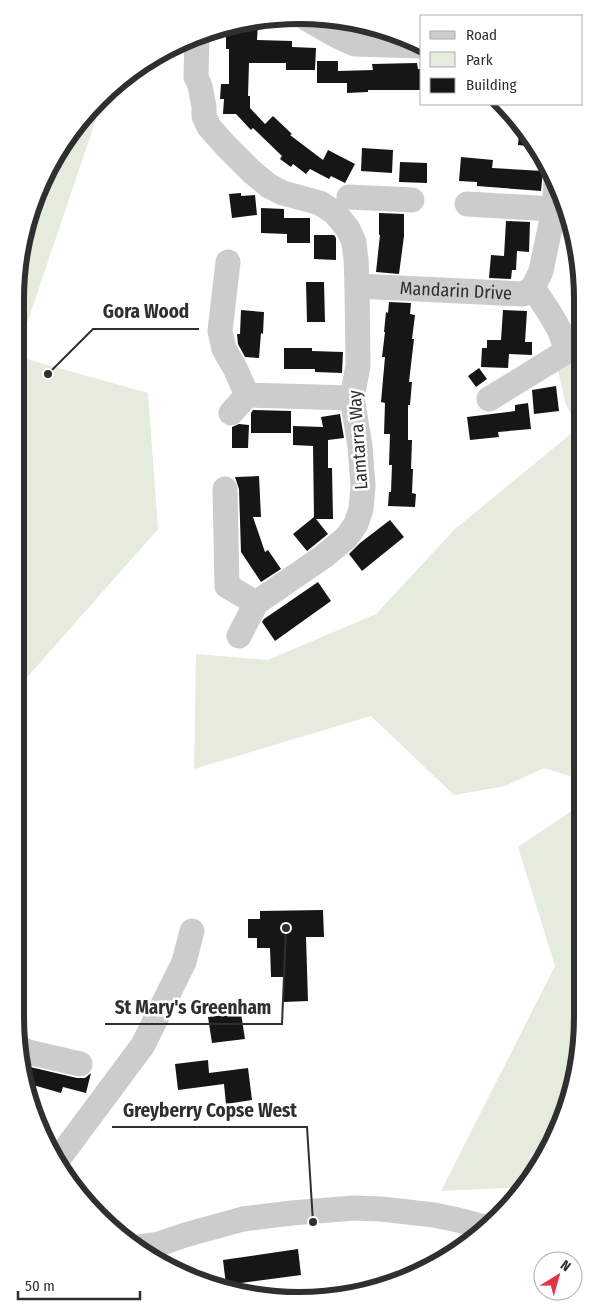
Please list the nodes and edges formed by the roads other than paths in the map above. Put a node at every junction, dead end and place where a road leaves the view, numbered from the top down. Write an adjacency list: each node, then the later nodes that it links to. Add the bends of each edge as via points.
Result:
1 (338, 29): 3 (street, via 355,44)
2 (197, 44): 4 (street, Lamtarra Way, via 196,77 204,116 210,127 252,172 283,193 320,203)
3 (405, 45)
4 (348, 198): 6 (street); 10 (street, Lamtarra Way, via 348,229 354,242)
5 (555, 198): 8 (street, Mandarin Drive)
6 (412, 200)
7 (467, 204): 8 (street)
8 (554, 209): 11 (street, Mandarin Drive, via 541,271)
9 (228, 262): 12 (street, via 220,331 224,349 235,368 239,404)
10 (357, 286): 11 (street, Mandarin Drive, via 515,294 523,294); 12 (street, Lamtarra Way, via 358,366)
11 (533, 288): 13 (street, via 560,331 567,351)
12 (352, 398): 15 (street, Lamtarra Way, via 363,486 356,524 346,538 322,557)
13 (488, 398)
14 (225, 489): 15 (street, via 227,586)
15 (256, 603): 16 (street, Lamtarra Way)
16 (239, 636)
17 (192, 931): 20 (street, via 184,962 143,1045)
18 (26, 1051): 19 (street)
19 (80, 1064)
20 (61, 1155)
21 (478, 1225): 22 (street, via 434,1215 354,1208 243,1218)
22 (146, 1246)

